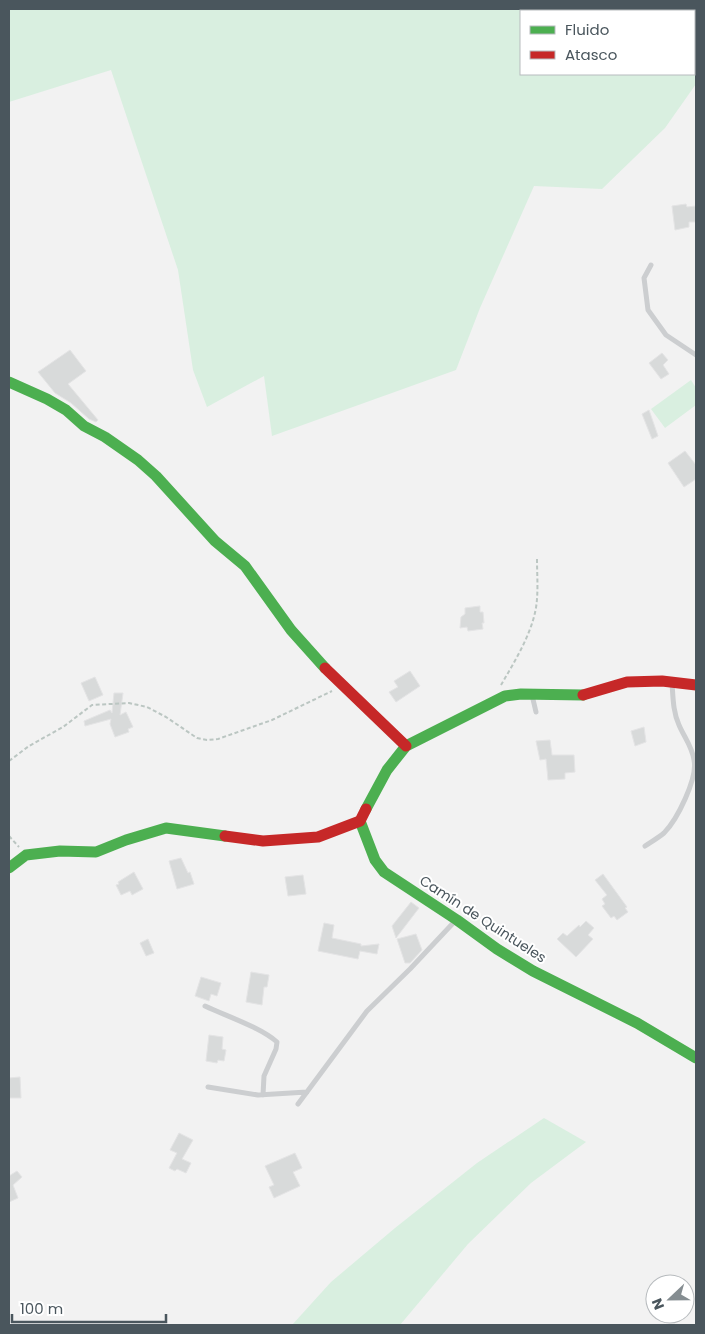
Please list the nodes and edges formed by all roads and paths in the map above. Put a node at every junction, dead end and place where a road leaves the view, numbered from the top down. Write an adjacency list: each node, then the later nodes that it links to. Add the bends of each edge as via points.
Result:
1 (651, 265): 2 (lane, via 644,278 648,310 666,335)
2 (696, 355)
3 (9, 382): 7 (street, via 66,410 156,476 209,534 245,566 291,630)
4 (537, 560): 9 (path, via 537,600 532,619 525,640 500,687)
5 (672, 682): 6 (street); 8 (street, via 627,682 583,695); 15 (lane, via 678,724 690,744 695,762 690,789 679,811 664,832)
6 (696, 685)
7 (341, 686): 11 (street); 12 (path, via 272,720 207,740 197,738 147,707 130,703 92,704 64,727)
8 (532, 694): 9 (street); 10 (lane)
9 (499, 699): 11 (street)
10 (536, 712)
11 (406, 746): 13 (street, via 386,770)
12 (9, 760)
13 (360, 821): 16 (street, via 318,837 263,841 166,828 96,852); 18 (street, Camín de Quintueles, via 375,860 384,872)
14 (9, 836): 16 (path)
15 (645, 846)
16 (26, 854): 17 (street)
17 (9, 868)
18 (457, 920): 20 (street, Camín de Quintueles, via 532,971 636,1023); 22 (lane, via 367,1011)
19 (205, 1006): 23 (lane, via 277,1042 264,1076)
20 (696, 1058)
21 (208, 1087): 23 (lane)
22 (307, 1092): 23 (lane); 24 (lane)
23 (263, 1095)
24 (298, 1104)

